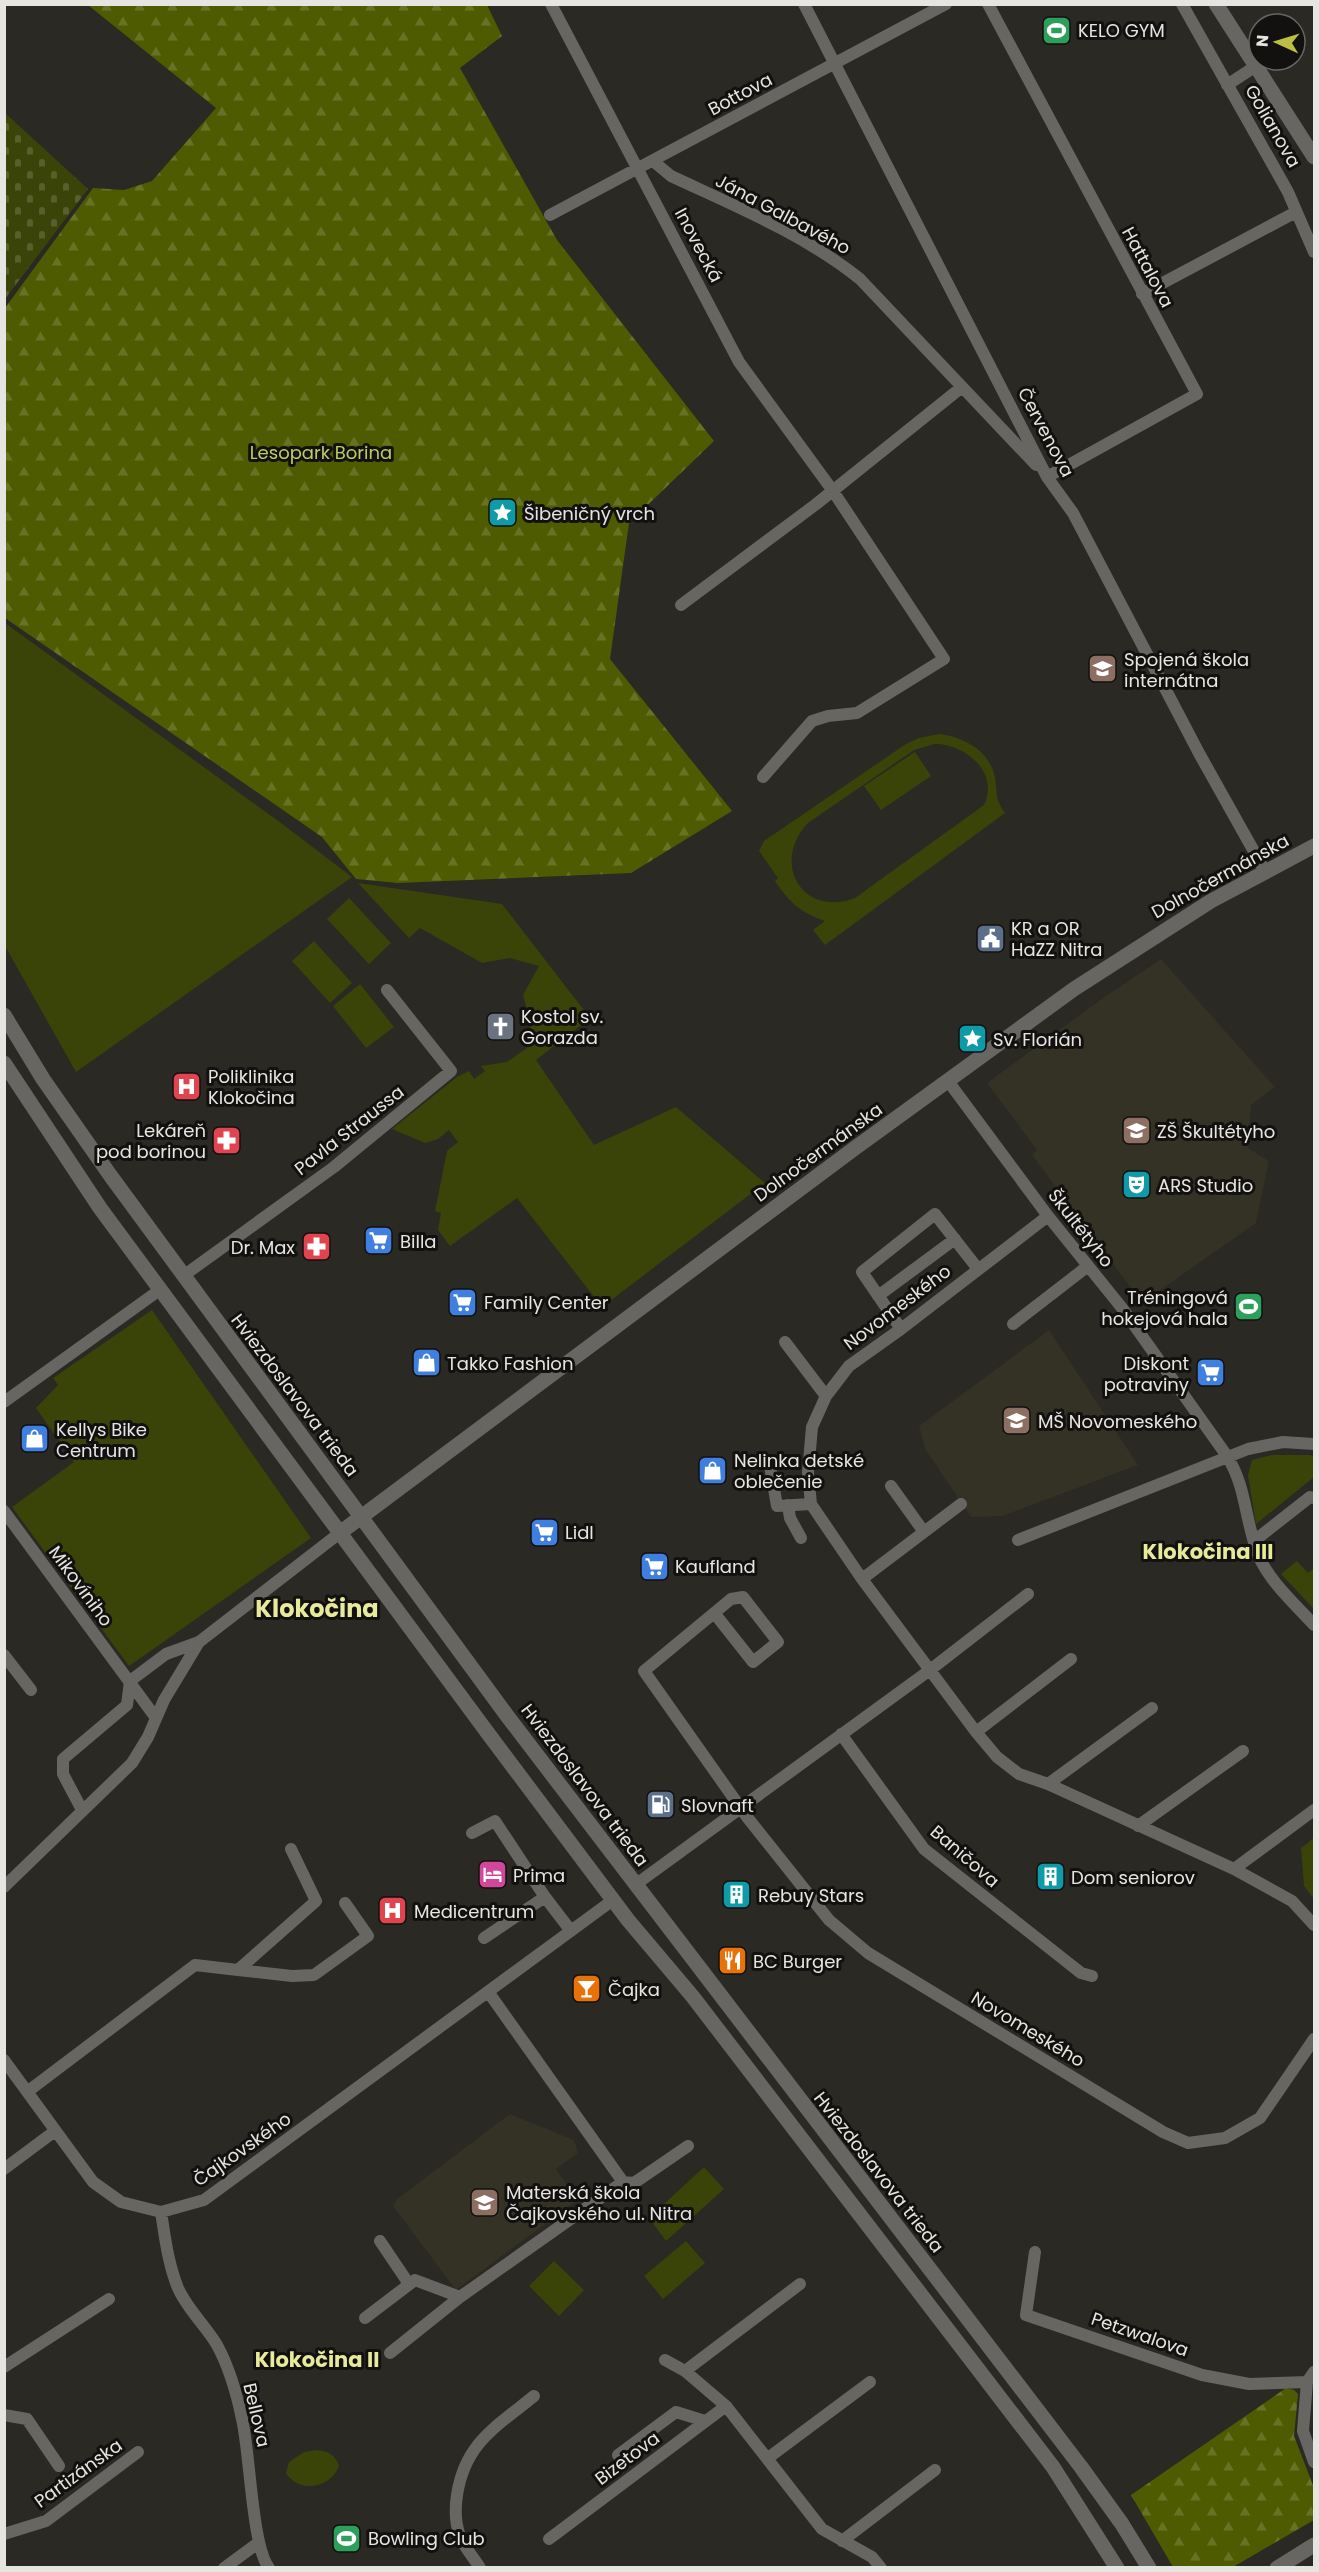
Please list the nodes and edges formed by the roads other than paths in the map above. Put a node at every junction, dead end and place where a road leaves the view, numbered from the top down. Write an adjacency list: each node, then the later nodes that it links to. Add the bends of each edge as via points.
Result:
1 (551, 4): 14 (street, Inovecká)
2 (804, 4): 8 (street, Červenova)
3 (946, 4): 8 (street, Bottova)
4 (988, 4): 18 (street, Hattalova)
5 (1182, 4): 11 (street, Golianova)
6 (1216, 4): 7 (street, Golianova)
7 (1247, 52)
8 (835, 63): 13 (street, Bottova); 20 (street, Červenova)
9 (1247, 72): 11 (street, Golianova)
10 (1260, 72): 12 (street, Golianova)
11 (1227, 85): 15 (street, Golianova)
12 (1314, 157)
13 (653, 161): 14 (street, Bottova); 19 (street, Jána Galbavého, via 671,176 843,265)
14 (640, 169): 16 (street, Bottova); 21 (street, Inovecká, via 739,362)
15 (1296, 212): 17 (street, Golianova); 18 (street)
16 (550, 215)
17 (1314, 252)
18 (1142, 294): 20 (street, Hattalova, via 1197,394)
19 (962, 387): 20 (street, Jána Galbavého); 21 (street)
20 (1047, 477): 25 (street, Červenova, via 1073,513)
21 (833, 491): 22 (street); 23 (street, Inovecká, via 944,659 856,713 812,721)
22 (681, 604)
23 (763, 777)
24 (1314, 846): 25 (street, Dolnočermánska)
25 (1265, 871): 29 (street, Dolnočermánska, via 1125,954)
26 (387, 990): 34 (street, Pavla Straussa, via 451,1071 334,1167)
27 (4, 1015): 34 (street, Hviezdoslavova trieda, via 61,1106)
28 (4, 1063): 35 (street, via 100,1208)
29 (948, 1081): 30 (street, Škultétyho); 51 (street, Dolnočermánska)
30 (1048, 1216): 32 (street, Škultétyho); 33 (street, Novomeského)
31 (954, 1239): 33 (street); 36 (street); 36 (street, via 935,1214 862,1272)
32 (1088, 1266): 37 (street); 43 (street, Škultétyho)
33 (978, 1269): 38 (street, Novomeského)
34 (183, 1276): 35 (street); 51 (street, Hviezdoslavova trieda)
35 (161, 1289): 41 (street); 52 (street)
36 (878, 1296): 38 (street)
37 (1013, 1324)
38 (901, 1329): 40 (street, Novomeského, via 849,1365)
39 (785, 1342): 40 (street)
40 (826, 1396): 47 (street, Novomeského, via 812,1427 808,1473)
41 (4, 1402)
42 (1314, 1444): 43 (street, via 1265,1444)
43 (1227, 1456): 55 (street); 56 (street, Škultétyho, via 1238,1474)
44 (769, 1460): 49 (street, via 777,1506)
45 (891, 1486): 53 (street)
46 (1314, 1498): 56 (street, via 1310,1497)
47 (811, 1504): 49 (street); 57 (street, Novomeského)
48 (961, 1504): 53 (street)
49 (788, 1505): 54 (street, via 789,1518)
50 (4, 1511): 65 (street, Mikovíniho)
51 (363, 1517): 52 (street, Dolnočermánska); 68 (street, Hviezdoslavova trieda)
52 (341, 1532): 61 (street); 70 (street)
53 (924, 1532): 57 (street)
54 (801, 1538)
55 (1018, 1540)
56 (1254, 1541): 60 (street, Škultétyho, via 1272,1578)
57 (862, 1579): 64 (street, Novomeského)
58 (1028, 1594): 64 (street)
59 (715, 1614): 59 (street, via 732,1599 742,1596 778,1642 753,1662); 75 (street, Novomeského, via 644,1671)
60 (1314, 1625)
61 (199, 1642): 65 (street, via 166,1654); 69 (street)
62 (4, 1655): 66 (street)
63 (1071, 1659): 71 (street)
64 (930, 1670): 71 (street, Novomeského); 72 (street)
65 (130, 1681): 69 (street, Mikovíniho); 76 (street, via 127,1705 63,1759 63,1774)
66 (31, 1690)
67 (1152, 1708): 74 (street)
68 (508, 1717): 70 (street); 82 (street, Hviezdoslavova trieda)
69 (156, 1718): 76 (street, via 132,1763)
70 (487, 1732): 85 (street)
71 (976, 1732): 74 (street, Novomeského, via 997,1757 1019,1774)
72 (841, 1734): 75 (street); 91 (street, Baničova, via 924,1849 1081,1973)
73 (1243, 1751): 78 (street)
74 (1048, 1784): 78 (street, Novomeského)
75 (742, 1808): 82 (street); 93 (street, Novomeského, via 830,1920 868,1953 1163,2132 1188,2143 1225,2138 1260,2118)
76 (82, 1810): 83 (street)
77 (1314, 1810): 81 (street)
78 (1138, 1826): 81 (street, Novomeského)
79 (472, 1833): 84 (street, via 495,1821)
80 (291, 1849): 90 (street, via 316,1901)
81 (1234, 1869): 87 (street, Novomeského, via 1292,1901)
82 (635, 1885): 85 (street); 136 (street, Hviezdoslavova trieda, via 1073,2457)
83 (4, 1887)
84 (545, 1897): 88 (street); 89 (street)
85 (613, 1900): 88 (street, Čajkovského); 135 (street, via 693,1997 1016,2417)
86 (345, 1903): 90 (street, via 369,1936 314,1975)
87 (1314, 1925)
88 (572, 1931): 92 (street, Čajkovského)
89 (484, 1938)
90 (238, 1970): 95 (street, via 195,1965)
91 (1092, 1976)
92 (489, 1993): 99 (street); 100 (street, Čajkovského, via 204,2200)
93 (1314, 2039)
94 (4, 2060): 95 (street, Čajkovského)
95 (27, 2092): 96 (street, Čajkovského)
96 (55, 2131): 98 (street); 100 (street, Čajkovského, via 93,2182 121,2202)
97 (688, 2146): 99 (street, via 634,2183)
98 (4, 2169)
99 (623, 2182): 105 (street)
100 (161, 2212): 129 (street, Bellova, via 178,2289 217,2346 237,2397 248,2443)
101 (380, 2241): 103 (street)
102 (1035, 2252): 112 (street, Petzwalova, via 1026,2315 1202,2375 1249,2384)
103 (410, 2284): 105 (street, via 415,2280); 107 (street)
104 (800, 2284): 111 (street)
105 (460, 2297): 108 (street)
106 (109, 2298): 110 (street)
107 (365, 2318)
108 (390, 2353)
109 (665, 2360): 111 (street)
110 (4, 2367)
111 (685, 2371): 116 (street)
112 (1311, 2377): 117 (street, Petzwalova)
113 (870, 2382): 122 (street)
114 (534, 2396): 131 (street, via 471,2451 460,2476 455,2508 460,2536)
115 (1314, 2402): 117 (street)
116 (726, 2406): 119 (street, Bizetova); 122 (street)
117 (1304, 2410): 123 (street, Petzwalova, via 1303,2431)
118 (4, 2415): 124 (street, Partizánska, via 27,2419)
119 (705, 2421): 121 (street, via 676,2412); 127 (street, Bizetova)
120 (138, 2452): 126 (street, Partizánska, via 46,2521)
121 (618, 2454)
122 (768, 2458): 128 (street, via 822,2529)
123 (1314, 2462)
124 (59, 2466)
125 (935, 2470): 128 (street)
126 (4, 2534)
127 (549, 2539)
128 (842, 2541): 134 (street, via 872,2557)
129 (258, 2543): 132 (street); 133 (street, Bellova)
130 (1314, 2545): 137 (street)
131 (478, 2567)
132 (224, 2568)
133 (268, 2568)
134 (881, 2568)
135 (1117, 2568)
136 (1149, 2568)
137 (1276, 2568)

